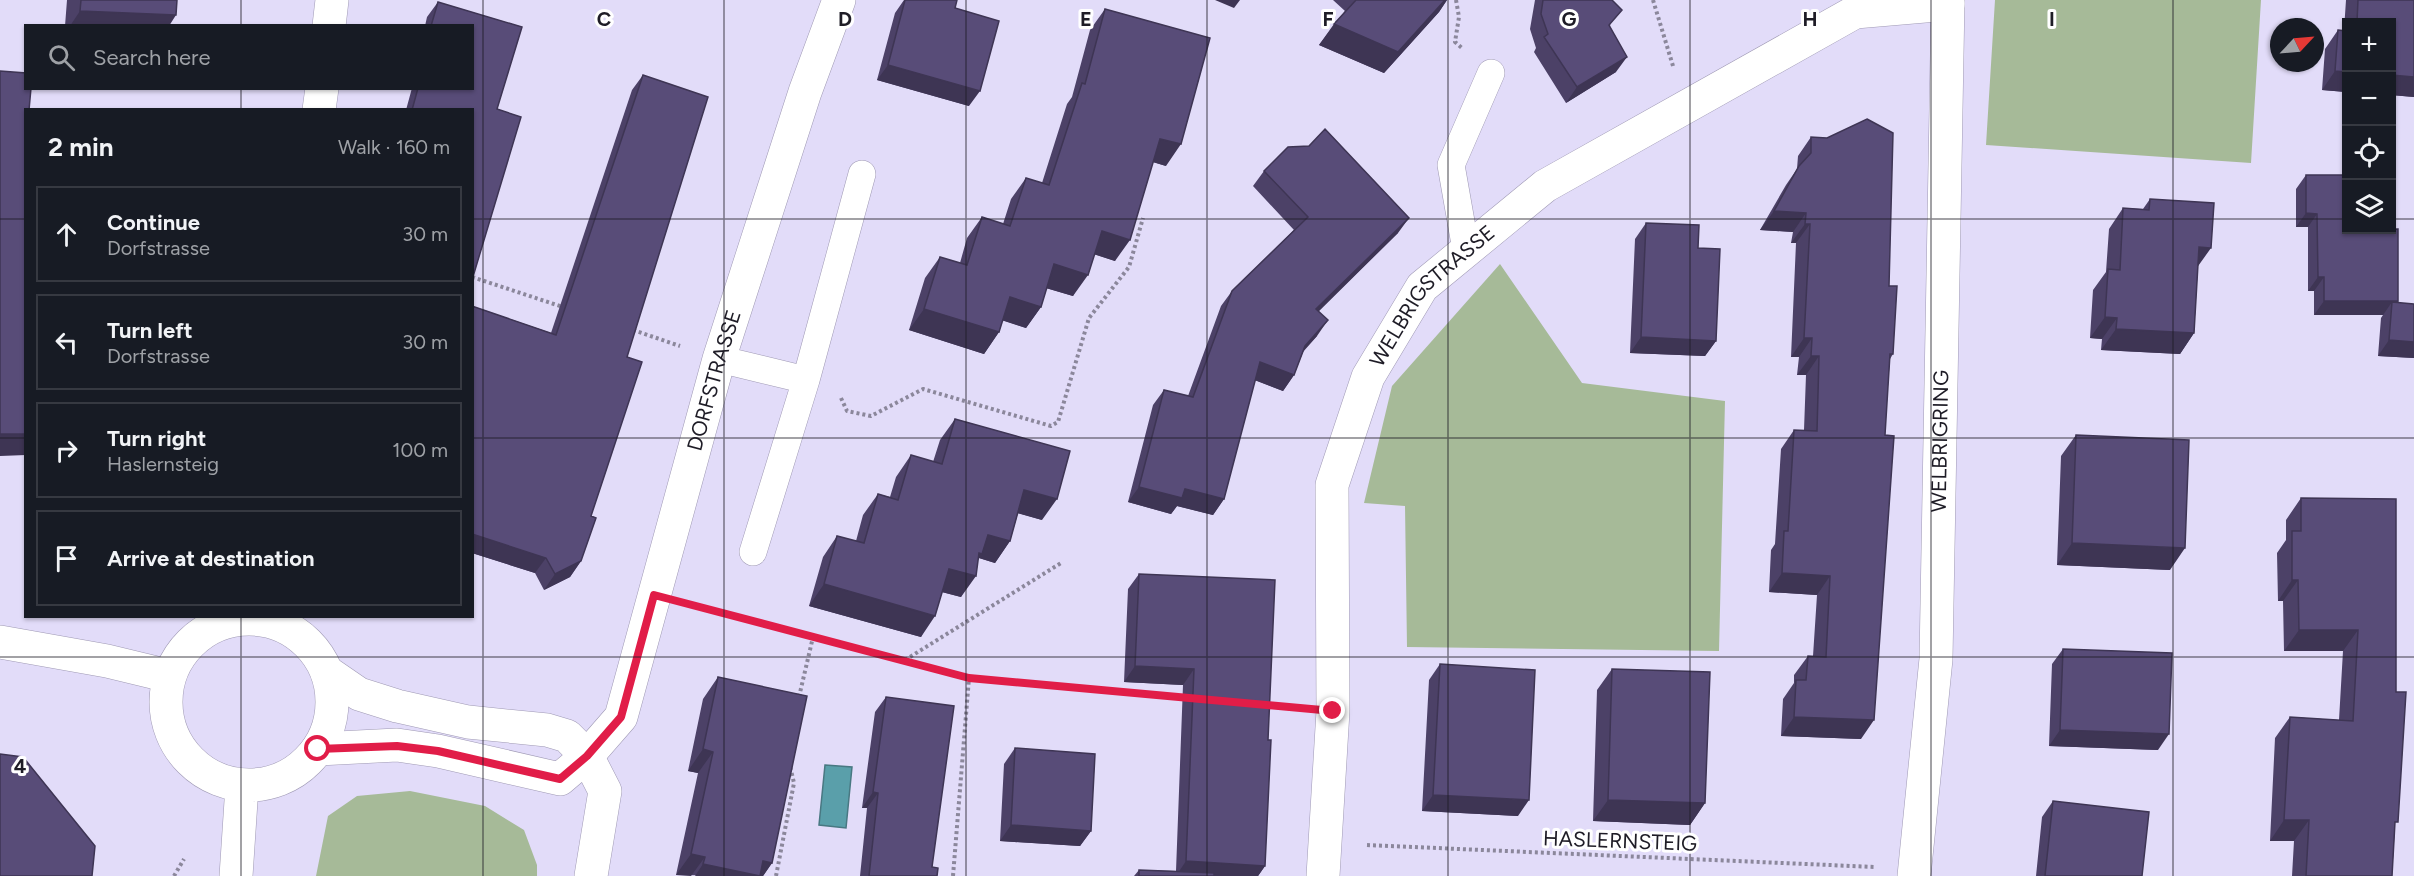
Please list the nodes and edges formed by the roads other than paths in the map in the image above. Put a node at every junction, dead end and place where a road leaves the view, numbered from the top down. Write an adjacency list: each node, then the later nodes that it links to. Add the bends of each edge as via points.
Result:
1 (332, 0): 4 (street)
2 (839, 0): 10 (street, DORFSTRASSE, via 805,92)
3 (1948, 2): 9 (street, WELBRIGSTRASSE, via 1855,12 1545,186); 20 (street, WELBRIGRING, via 1936,659)
4 (329, 24)
5 (1491, 73): 9 (lane, via 1451,165)
6 (322, 90): 7 (street)
7 (319, 108)
8 (862, 174): 11 (lane)
9 (1466, 250): 23 (street, WELBRIGSTRASSE, via 1422,287 1368,377 1332,485 1333,711)
10 (719, 359): 11 (lane); 18 (street, DORFSTRASSE, via 621,717)
11 (806, 380): 12 (lane)
12 (753, 552)
13 (260, 618): 15 (street, via 297,634 318,655); 16 (street, via 227,621 202,632 180,654)
14 (0, 642): 16 (street)
15 (327, 672): 17 (street, via 331,721); 18 (street, via 359,694 397,706 468,722 547,730 567,736)
16 (169, 676): 19 (street, via 165,706 170,730 181,751 197,768 218,780)
17 (318, 749): 18 (street, DORFSTRASSE, via 397,746 438,751 560,779); 19 (street, via 298,770 271,783)
18 (587, 756): 22 (street, via 605,791)
19 (242, 786): 21 (street)
20 (1914, 872)
21 (236, 876)
22 (591, 876)
23 (1323, 876)

